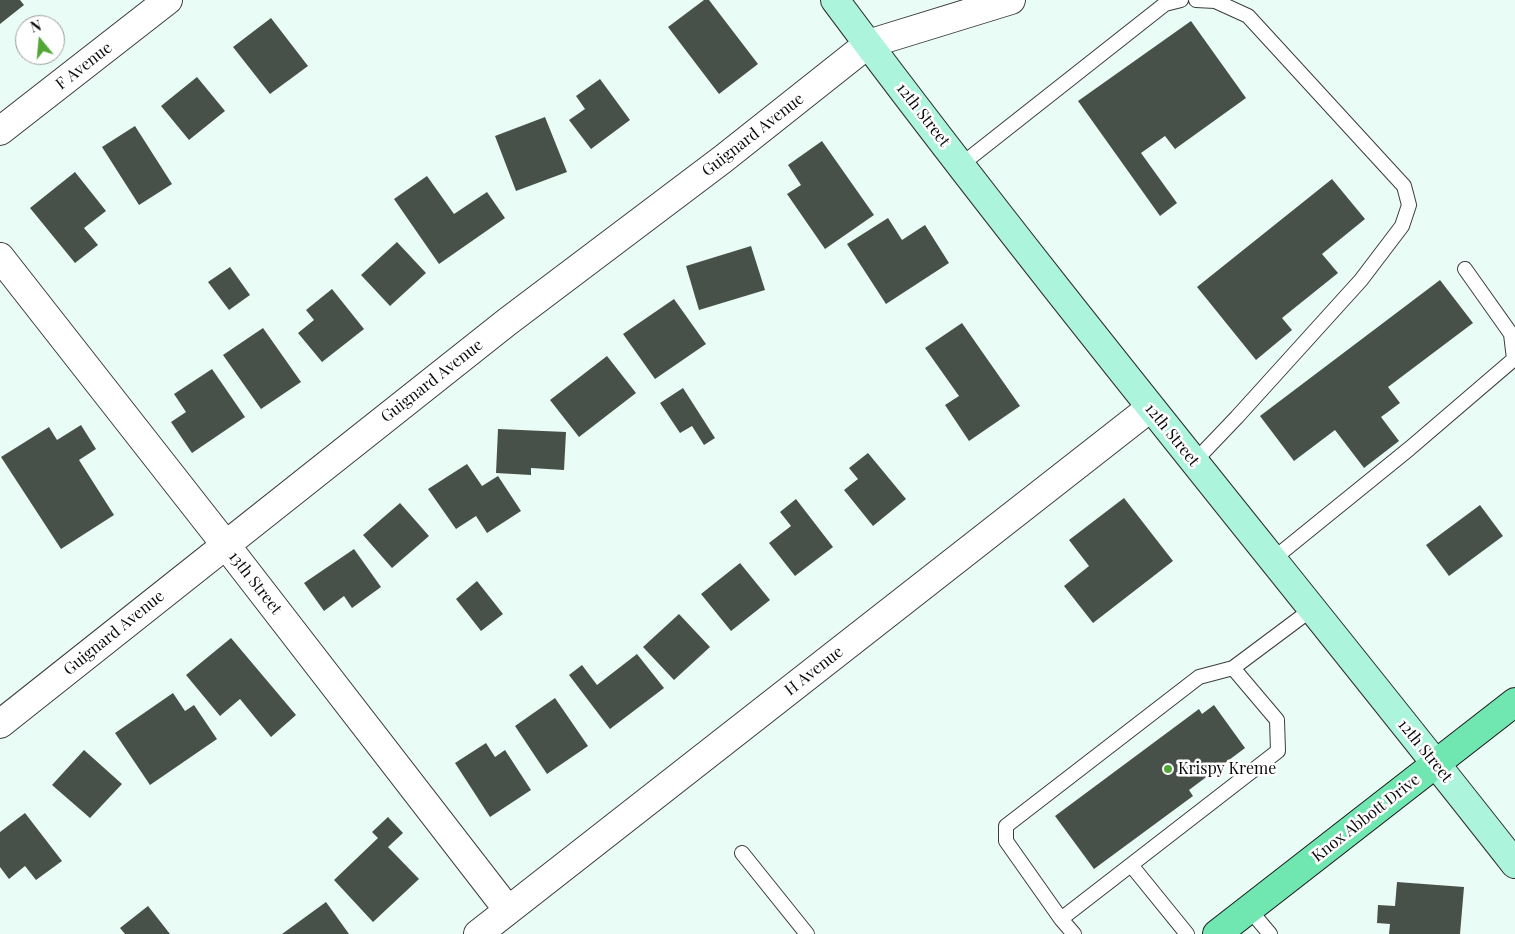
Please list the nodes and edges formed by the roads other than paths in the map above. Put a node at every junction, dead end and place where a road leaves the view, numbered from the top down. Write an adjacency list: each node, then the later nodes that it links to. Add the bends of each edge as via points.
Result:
1 (168, 0): 7 (street, F Avenue)
2 (835, 0): 6 (main road, 12th Street)
3 (1011, 0): 6 (street)
4 (1181, 0): 8 (lane, via 1165,4)
5 (1196, 0): 12 (lane, via 1215,1 1248,16 1404,186 1409,205 1402,226 1361,280)
6 (868, 44): 8 (main road, 12th Street); 13 (street, Guignard Avenue)
7 (0, 131)
8 (962, 164): 11 (main road, 12th Street)
9 (0, 257): 13 (street, 13th Street)
10 (1465, 268): 14 (lane, via 1510,334 1514,359)
11 (1150, 408): 12 (main road, 12th Street); 24 (street, H Avenue)
12 (1194, 462): 14 (main road, 12th Street)
13 (226, 544): 18 (street, Guignard Avenue); 24 (street, 13th Street)
14 (1272, 560): 15 (main road, 12th Street)
15 (1312, 609): 16 (lane); 19 (main road, 12th Street)
16 (1233, 668): 22 (lane, via 1277,720 1278,751); 25 (lane, via 1199,677 1006,826 1006,841)
17 (1515, 702): 19 (main road, Knox Abbott Drive)
18 (0, 724)
19 (1436, 764): 21 (main road, 12th Street); 23 (main road, Knox Abbott Drive)
20 (742, 853): 27 (lane)
21 (1515, 864)
22 (1131, 865): 25 (lane); 29 (lane)
23 (1249, 909): 30 (main road, Knox Abbott Drive); 31 (lane)
24 (508, 910): 26 (street, H Avenue)
25 (1061, 919): 28 (lane)
26 (478, 934)
27 (807, 934)
28 (1074, 934)
29 (1188, 934)
30 (1217, 934)
31 (1270, 934)

